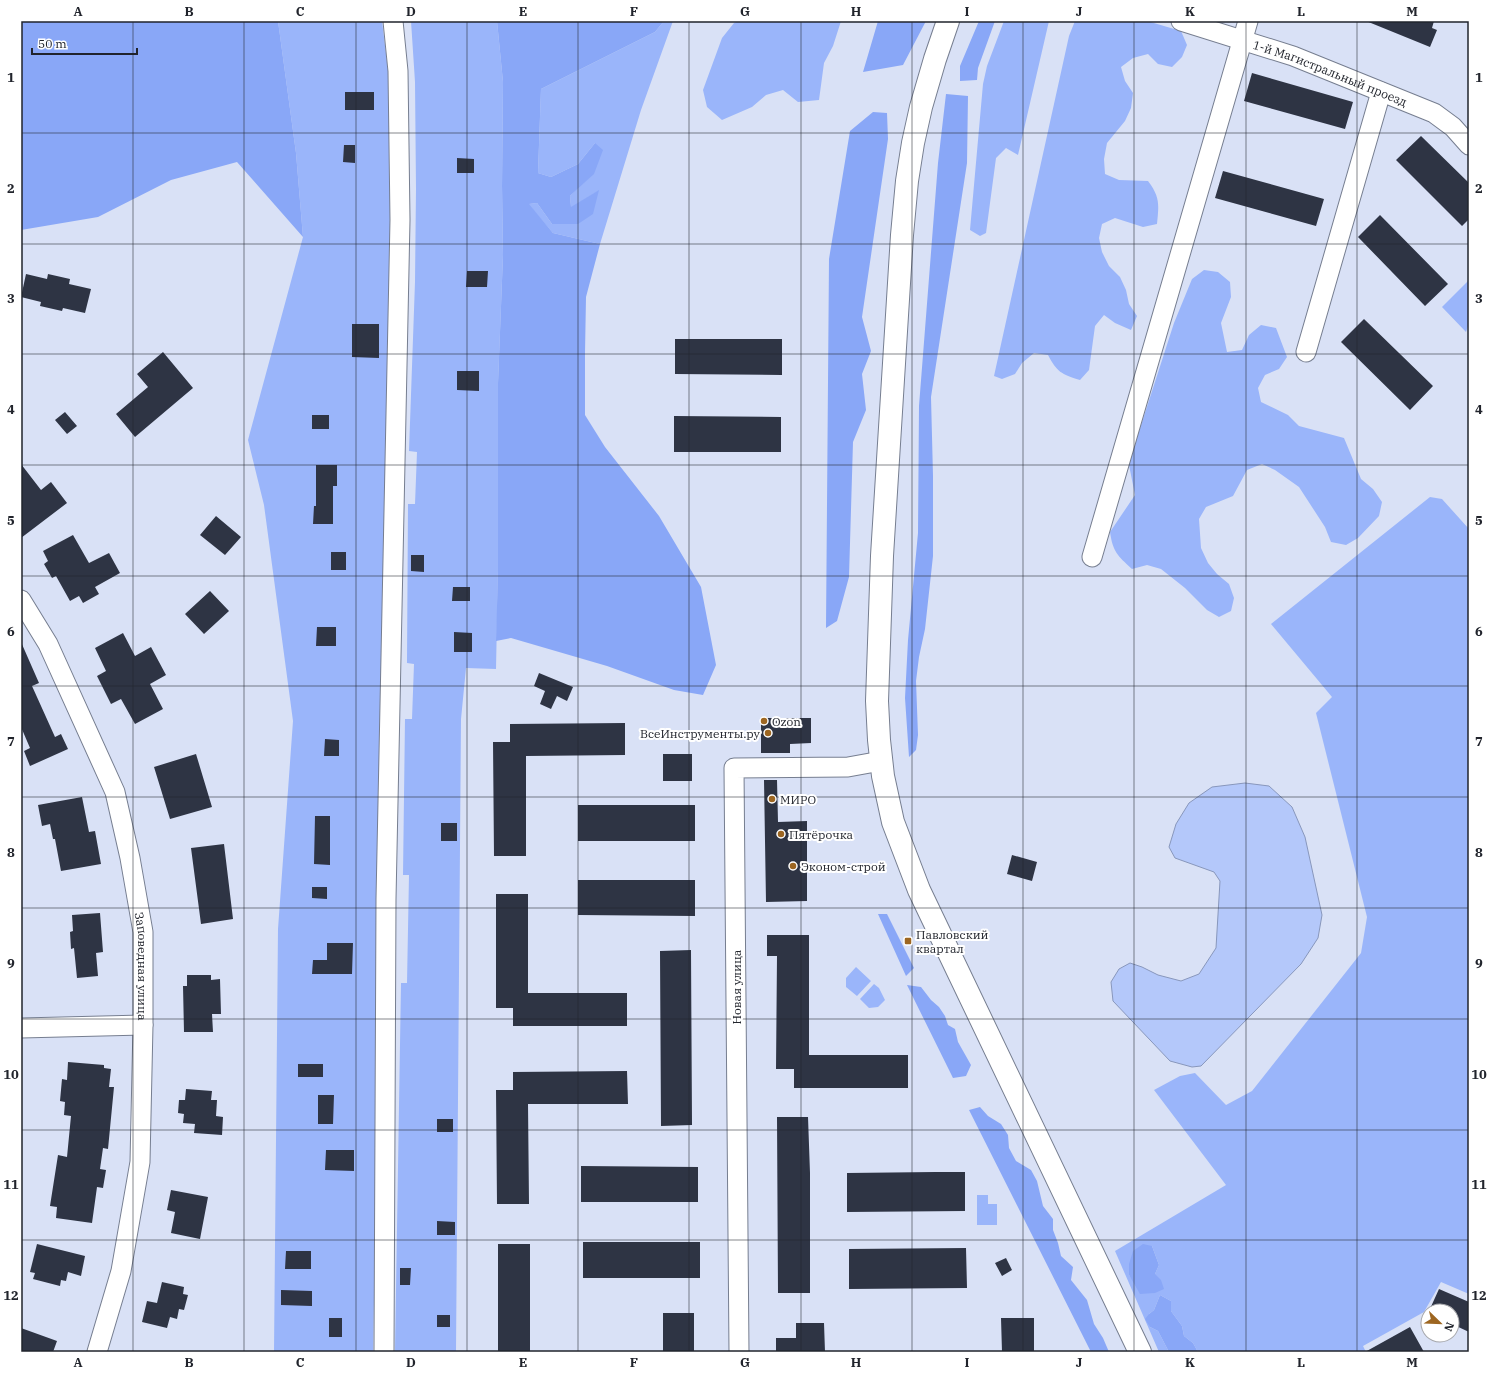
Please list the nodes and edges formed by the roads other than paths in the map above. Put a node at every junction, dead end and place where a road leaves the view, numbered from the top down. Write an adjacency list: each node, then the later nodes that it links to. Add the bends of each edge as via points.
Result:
1 (393, 21): 15 (street, via 398,71 400,220 386,891)
2 (948, 21): 11 (main road, via 912,143 902,235 882,556 877,701)
3 (1181, 21): 5 (street, 1-й Магистральный проезд)
4 (1248, 21): 5 (street)
5 (1242, 39): 6 (street, 1-й Магистральный проезд, via 1293,56); 9 (street)
6 (1381, 92): 7 (street, 1-й Магистральный проезд, via 1434,113); 8 (street)
7 (1469, 145)
8 (1306, 352)
9 (1092, 557)
10 (21, 600): 12 (street, Заповедная улица, via 48,644 115,792 130,858 142,932)
11 (881, 761): 16 (street, Новая улица, via 848,767 734,768); 17 (main road, via 893,822 919,890)
12 (143, 1025): 13 (street); 14 (street, Заповедная улица, via 140,1162 122,1271)
13 (21, 1028)
14 (97, 1352)
15 (384, 1352)
16 (739, 1352)
17 (1140, 1352)

